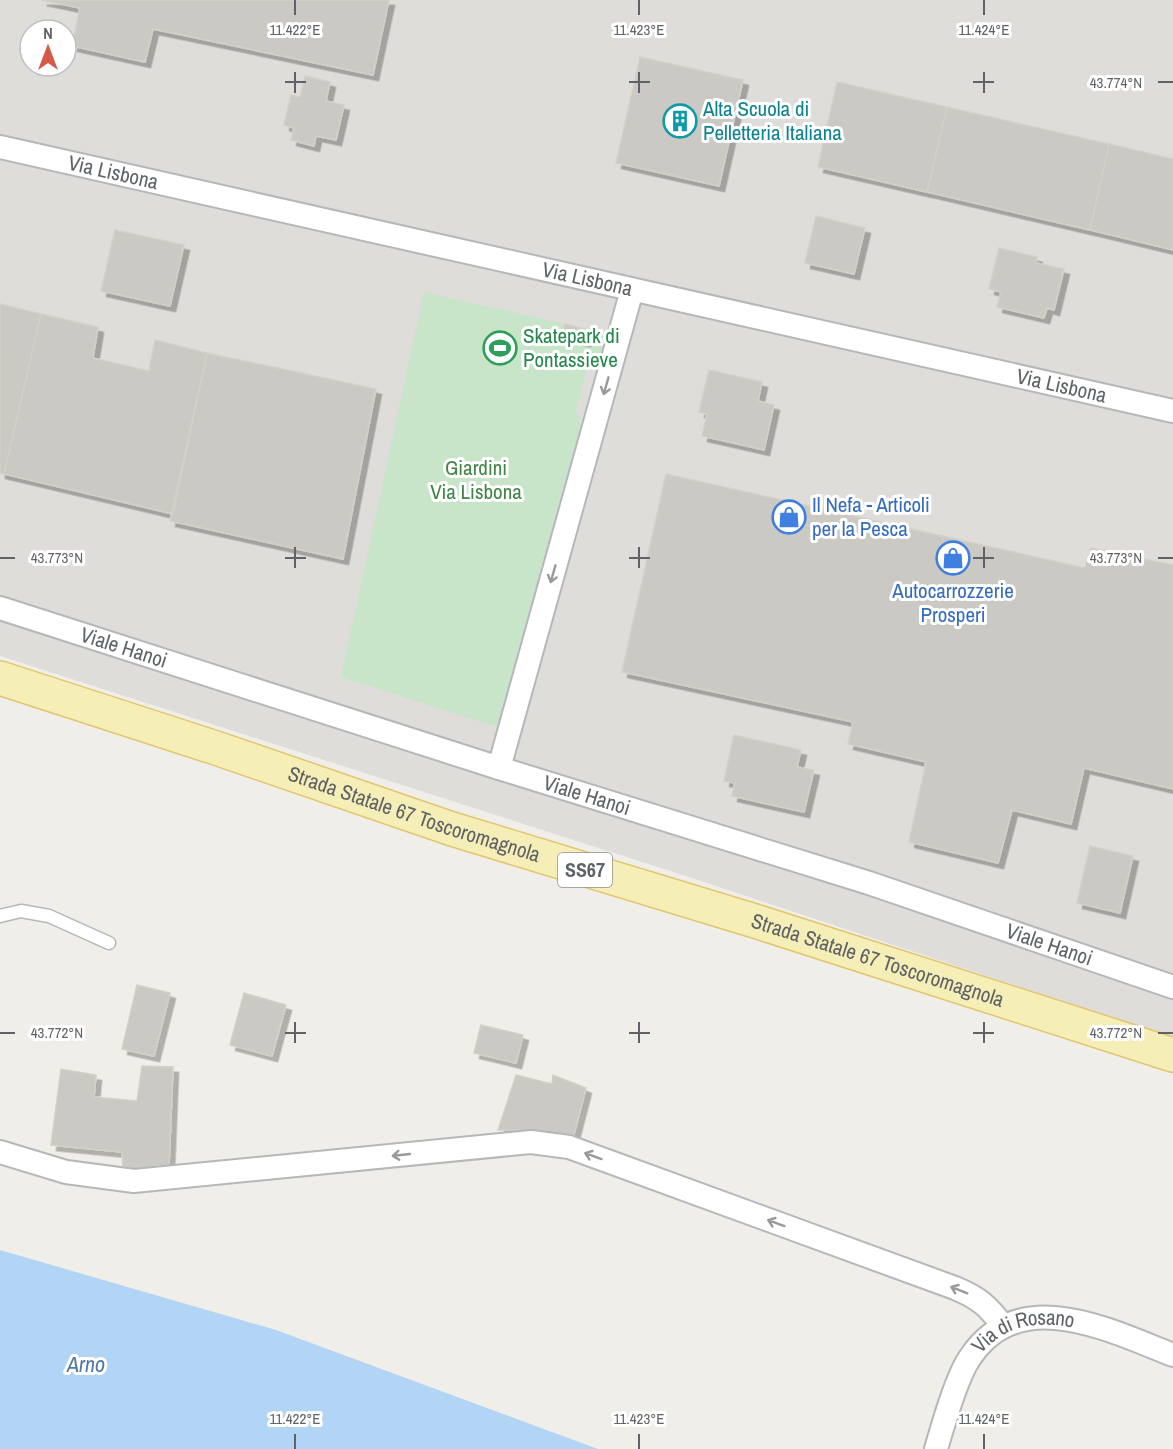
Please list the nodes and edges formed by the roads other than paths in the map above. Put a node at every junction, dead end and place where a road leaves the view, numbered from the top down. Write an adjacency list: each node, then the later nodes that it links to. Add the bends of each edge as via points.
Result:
1 (0, 147): 2 (street, Via Lisbona)
2 (633, 290): 3 (street, Via Lisbona); 6 (street, one-way to 6)
3 (1173, 411)
4 (0, 608): 6 (street, Viale Hanoi)
5 (0, 678): 10 (main road, Strada Statale 67 Toscoromagnola / SS67, via 452,829)
6 (499, 768): 9 (street, Viale Hanoi, via 869,884)
7 (0, 916): 8 (lane, via 21,910 49,916)
8 (109, 943)
9 (1173, 987)
10 (1173, 1055)
11 (0, 1152): 12 (street, one-way to 11, via 988,1307 955,1288 569,1147 531,1142 134,1181 66,1172)
12 (1003, 1326): 13 (street, Via di Rosano, via 1027,1318 1053,1316 1086,1323); 14 (street, Via di Rosano, via 983,1341 968,1360)
13 (1173, 1355)
14 (936, 1447)

